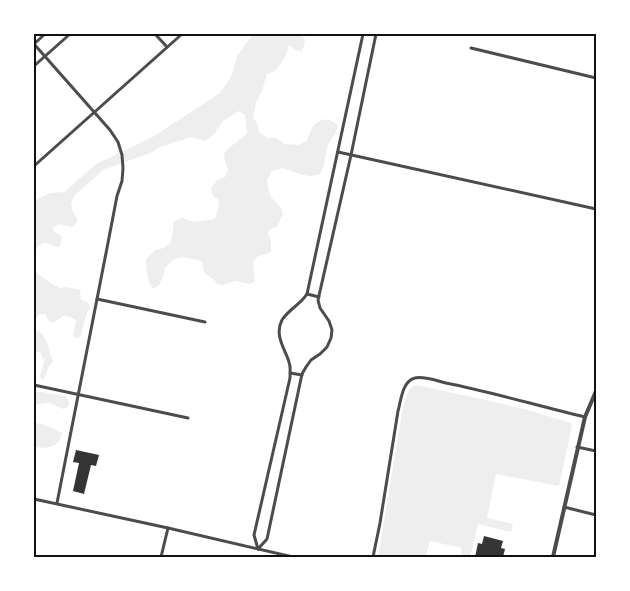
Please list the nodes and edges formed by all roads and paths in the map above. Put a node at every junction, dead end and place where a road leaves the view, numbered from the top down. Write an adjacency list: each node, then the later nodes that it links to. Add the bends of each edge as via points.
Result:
1 (45, 34): 7 (street)
2 (70, 34): 10 (street)
3 (155, 34): 8 (street)
4 (182, 34): 8 (street)
5 (363, 34): 14 (street)
6 (376, 34): 15 (street)
7 (34, 44): 10 (street)
8 (167, 47): 13 (street)
9 (472, 48): 12 (street)
10 (45, 56): 11 (street); 13 (street)
11 (34, 66)
12 (596, 78)
13 (94, 112): 16 (street); 20 (street, via 118,142 123,168)
14 (338, 152): 15 (street); 18 (street)
15 (351, 154): 17 (street); 19 (street)
16 (34, 166)
17 (596, 209)
18 (307, 294): 19 (street); 22 (street, via 281,321 278,331)
19 (319, 297): 23 (street, via 320,308 332,330 331,338)
20 (96, 299): 21 (street); 26 (street)
21 (205, 322)
22 (290, 373): 23 (street); 36 (street, via 254,536)
23 (302, 375): 36 (street, via 267,539)
24 (34, 385): 26 (street)
25 (596, 391): 27 (street)
26 (78, 395): 28 (street); 32 (street)
27 (585, 417): 29 (street); 39 (street, via 450,384 420,378 412,380 405,387 400,402)
28 (188, 418)
29 (577, 447): 30 (street); 33 (street)
30 (596, 452)
31 (34, 499): 32 (street)
32 (57, 504): 35 (street)
33 (564, 507): 34 (street); 40 (street)
34 (596, 515)
35 (168, 528): 36 (street); 37 (street)
36 (258, 549): 38 (street)
37 (161, 557)
38 (293, 557)
39 (373, 557)
40 (554, 557)

